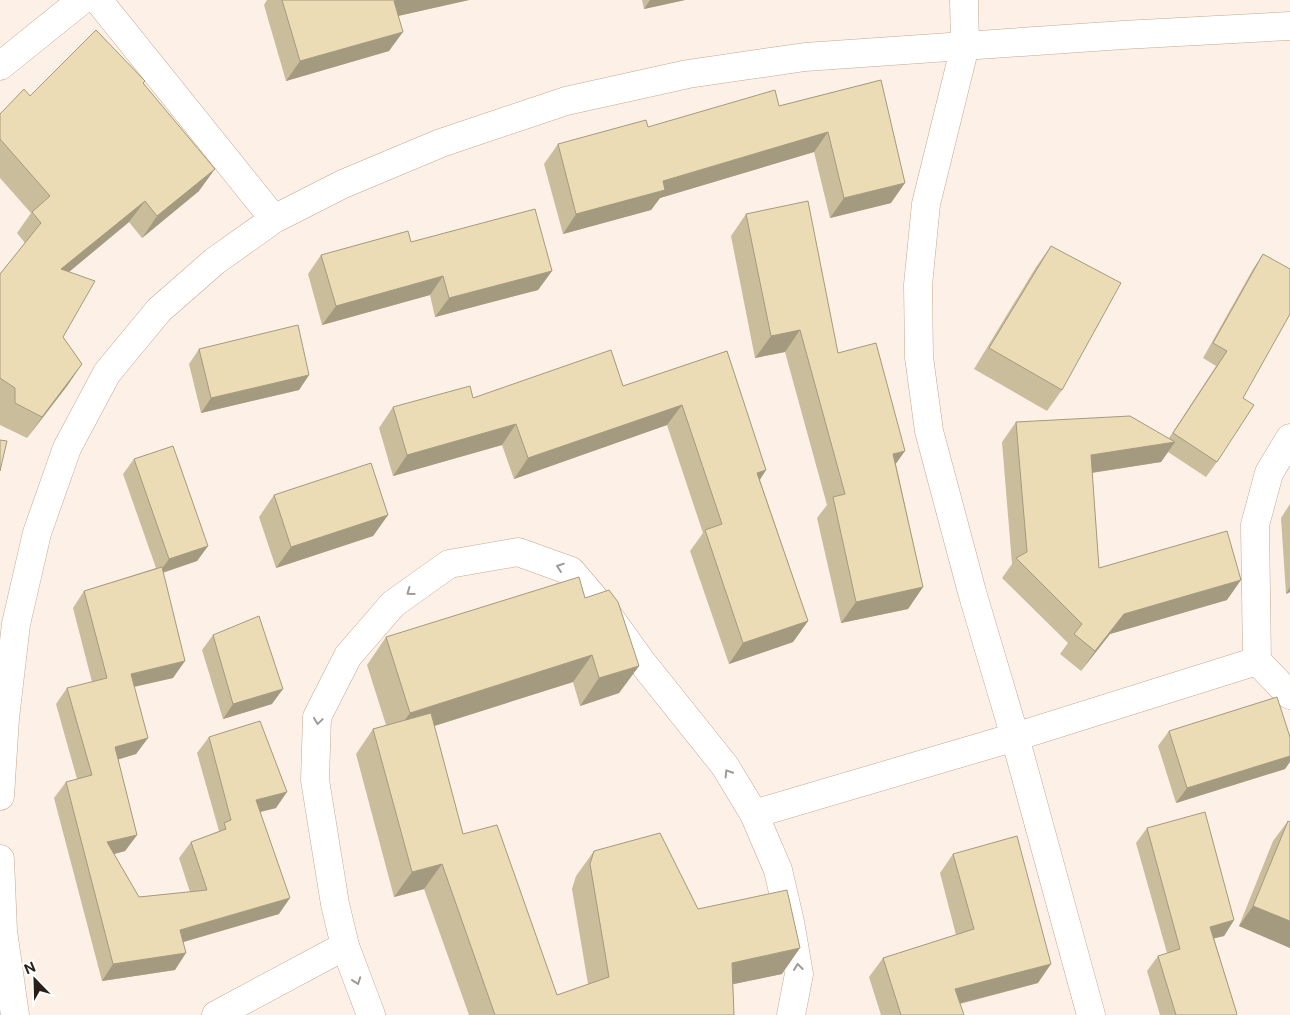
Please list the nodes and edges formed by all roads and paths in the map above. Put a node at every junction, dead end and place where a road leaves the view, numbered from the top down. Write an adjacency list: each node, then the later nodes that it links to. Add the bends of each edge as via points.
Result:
1 (82, 0): 6 (street)
2 (98, 0): 7 (street)
3 (964, 0): 5 (street)
4 (1290, 26): 5 (street)
5 (965, 46): 7 (street, via 806,58 698,72 566,101 441,143 343,184); 11 (street, via 926,204 918,285 919,358 929,431)
6 (0, 66)
7 (274, 220): 12 (street, via 215,261 159,310 107,373 67,448 37,533 16,624)
8 (1290, 438): 9 (street, via 1269,473 1254,525)
9 (1257, 660): 10 (street); 11 (street)
10 (1290, 695)
11 (1015, 737): 13 (street); 20 (street)
12 (0, 796)
13 (754, 814): 15 (street, one-way to 15, via 724,766 571,571 518,552 449,564 393,604 348,656 317,717 315,780); 19 (street, one-way to 13, via 799,974 790,922 778,870)
14 (0, 859): 16 (street, via 3,931)
15 (345, 946): 17 (street); 18 (street, one-way to 18)
16 (15, 1015)
17 (216, 1015)
18 (371, 1015)
19 (790, 1015)
20 (1091, 1015)

